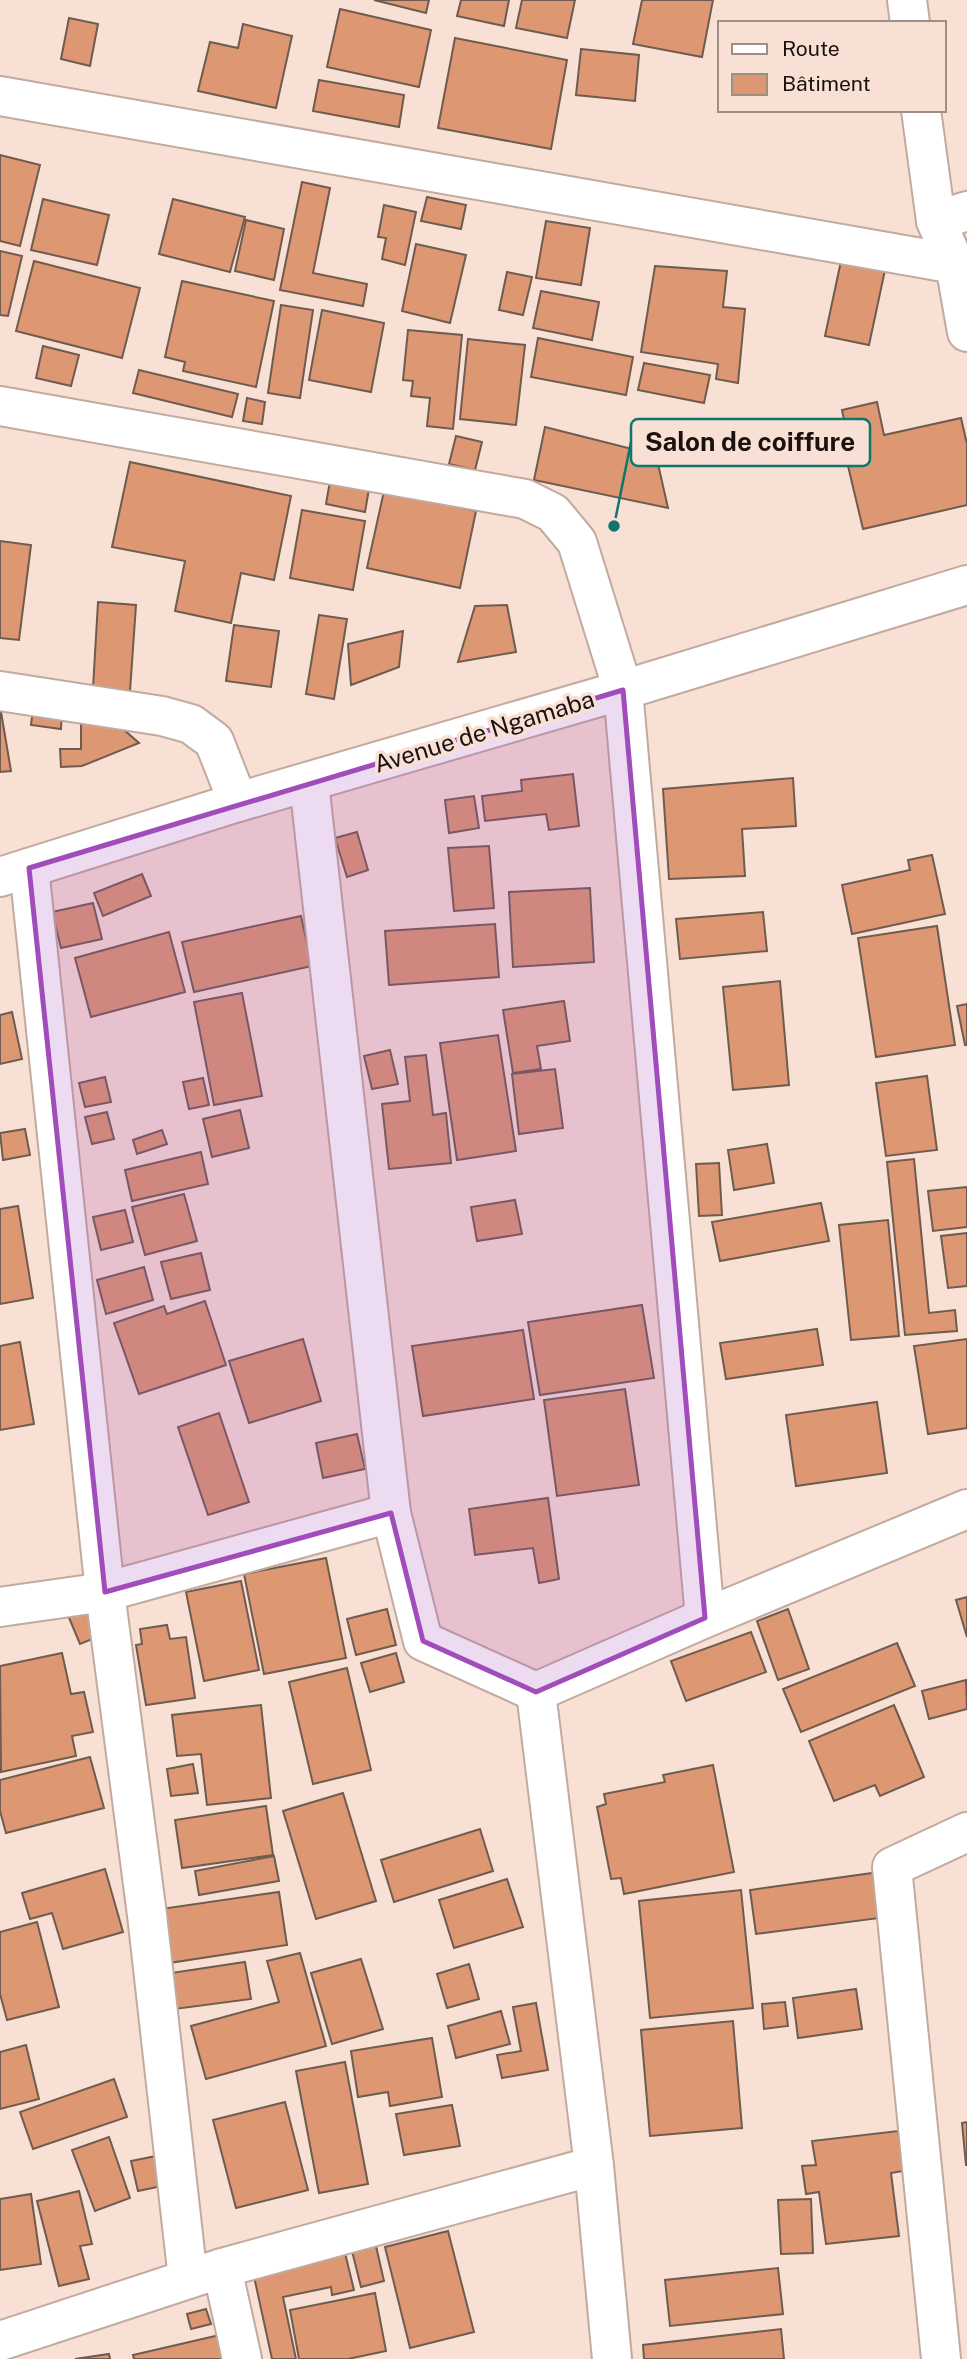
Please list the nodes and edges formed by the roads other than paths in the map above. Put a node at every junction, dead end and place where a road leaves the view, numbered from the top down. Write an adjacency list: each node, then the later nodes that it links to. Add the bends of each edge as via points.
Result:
1 (907, 0): 2 (street)
2 (910, 21)
3 (0, 96): 6 (street)
4 (922, 112): 5 (street)
5 (952, 216): 6 (street)
6 (954, 264): 7 (street)
7 (967, 332)
8 (0, 406): 10 (street, via 525,499 553,513 577,542)
9 (967, 585): 10 (street, Avenue de Ngamaba)
10 (623, 690): 12 (street, Avenue de Ngamaba); 19 (street)
11 (0, 691): 13 (street, via 191,724 214,741)
12 (309, 783): 13 (street, Avenue de Ngamaba); 16 (street)
13 (238, 802): 14 (street, Avenue de Ngamaba)
14 (15, 872): 17 (street)
15 (967, 1509): 19 (street)
16 (391, 1513): 17 (street); 20 (street, via 423,1642)
17 (105, 1592): 18 (street); 23 (street, via 147,1915)
18 (0, 1607)
19 (705, 1618): 20 (street)
20 (536, 1692): 22 (street)
21 (967, 1832): 27 (street, via 892,1867)
22 (594, 2166): 23 (street); 26 (street)
23 (205, 2273): 24 (street); 25 (street)
24 (0, 2341)
25 (242, 2359)
26 (612, 2359)
27 (941, 2359)

